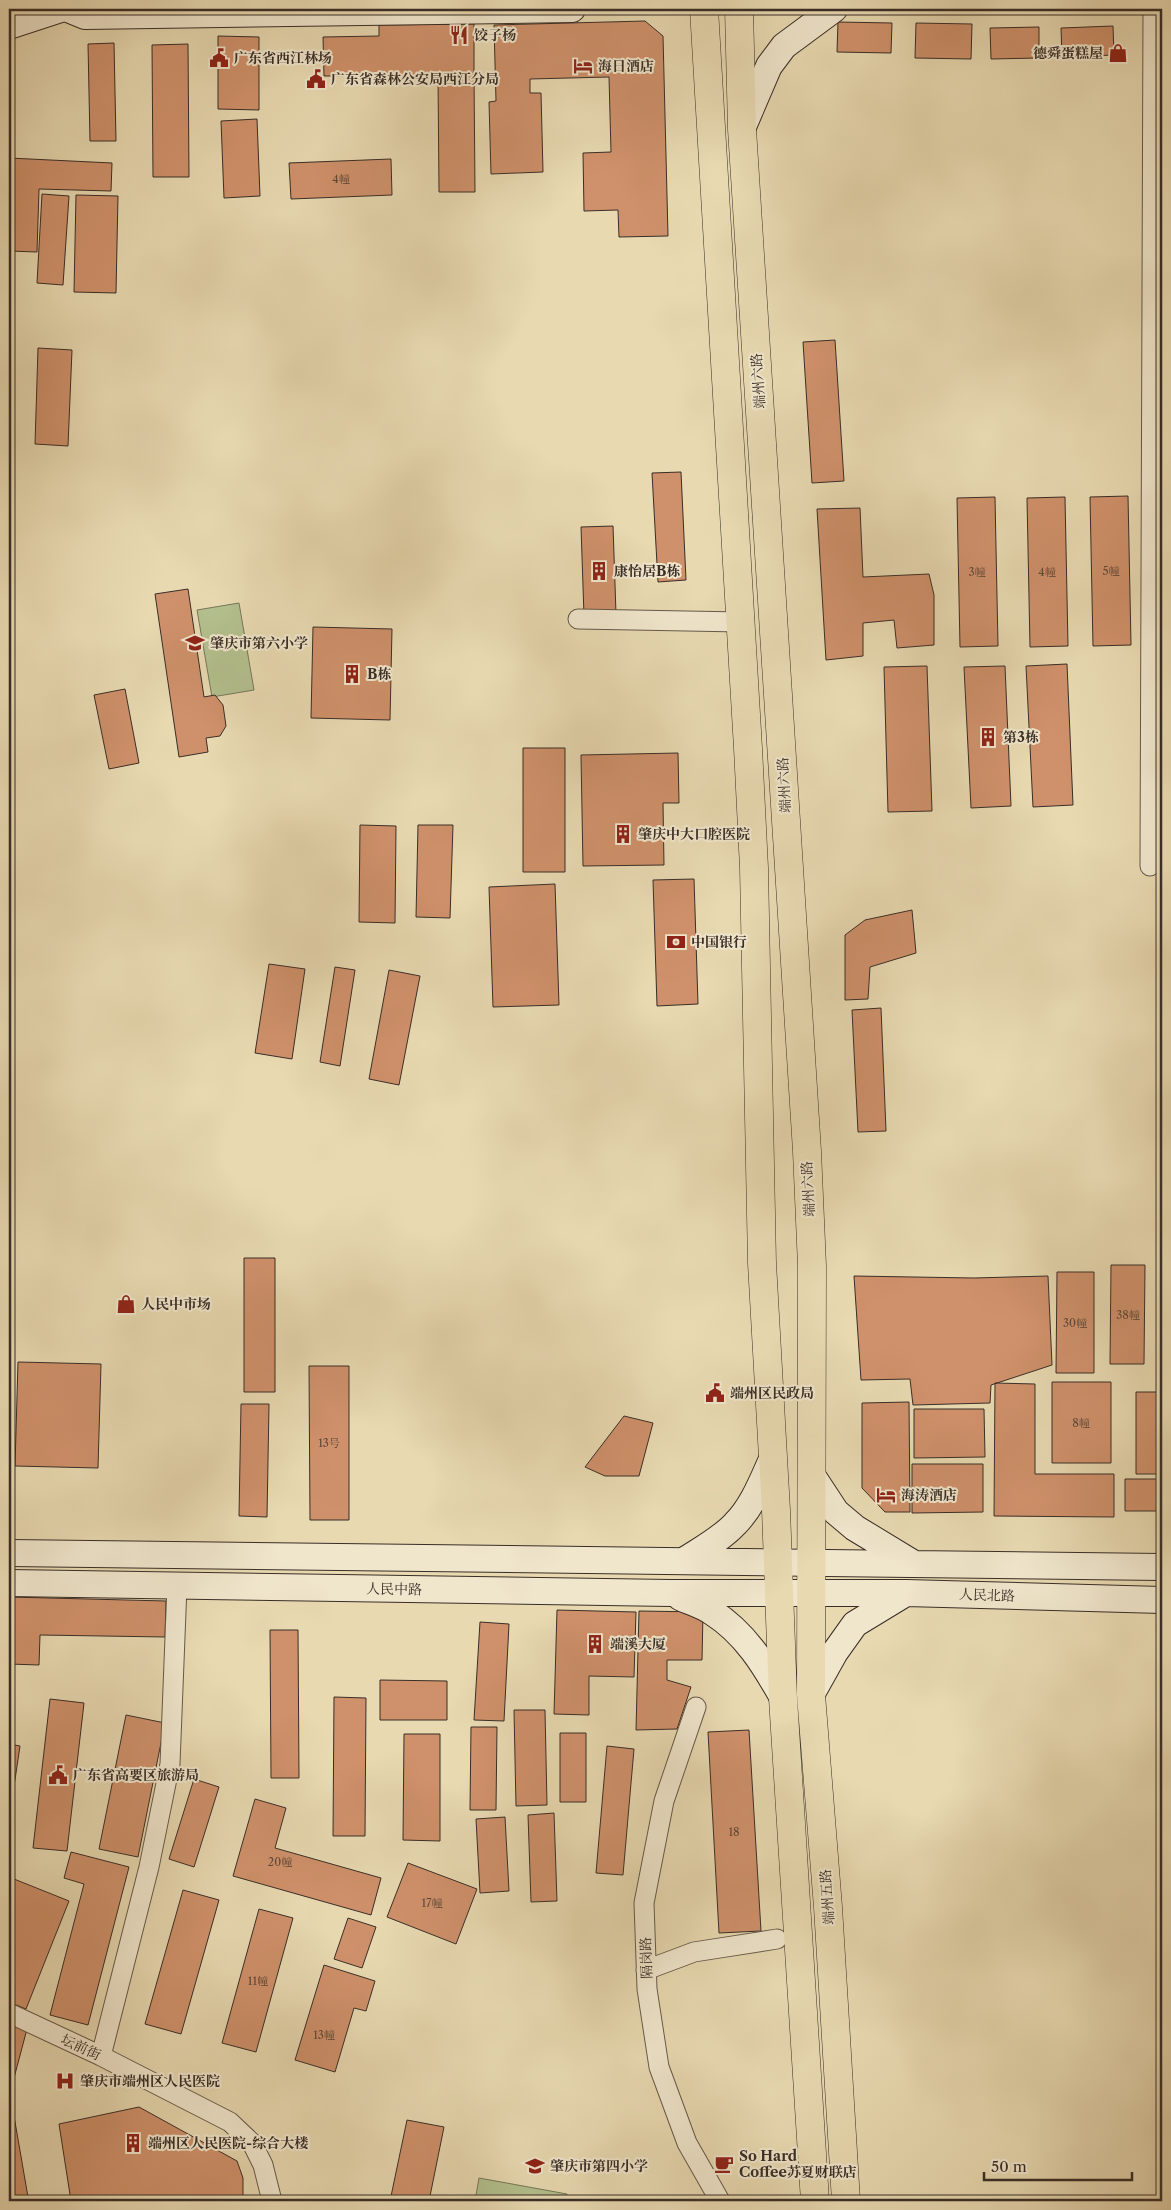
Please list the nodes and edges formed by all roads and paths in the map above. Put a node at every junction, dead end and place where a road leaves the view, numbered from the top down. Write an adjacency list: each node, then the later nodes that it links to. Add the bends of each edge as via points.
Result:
1 (61, 9): 8 (main road)
2 (68, 9): 3 (main road, via 85,16)
3 (572, 9)
4 (704, 9): 13 (main road)
5 (739, 9): 9 (main road, 端州六路)
6 (834, 9): 9 (main road, via 784,46 768,66)
7 (1153, 9): 10 (street)
8 (9, 26)
9 (742, 129): 16 (main road, 端州六路, via 807,1151 812,1266)
10 (1157, 199): 11 (street)
11 (1157, 408): 14 (street)
12 (578, 619): 13 (street)
13 (740, 622): 15 (main road, via 754,868 762,1263)
14 (1150, 866)
15 (773, 1456): 18 (main road, via 736,1523 717,1540); 19 (main road)
16 (813, 1477): 20 (main road, 端州六路); 22 (main road, via 836,1512 864,1534)
17 (9, 1553): 18 (main road)
18 (685, 1560): 19 (main road)
19 (778, 1561): 20 (main road); 27 (main road)
20 (812, 1562): 21 (main road); 28 (main road, 端州六路)
21 (885, 1563): 22 (main road); 29 (main road)
22 (914, 1564): 23 (main road)
23 (1162, 1567)
24 (9, 1583): 25 (main road, 人民中路)
25 (177, 1586): 26 (main road, 人民中路); 37 (street, via 170,1764 149,1866)
26 (670, 1593): 27 (main road, 人民中路); 32 (main road, via 711,1611 736,1631 758,1655)
27 (780, 1593): 28 (main road, 人民中路); 32 (main road)
28 (812, 1593): 29 (main road, 人民北路); 31 (main road, 端州五路)
29 (895, 1593): 30 (main road, 人民北路); 31 (main road, via 855,1624)
30 (1162, 1600)
31 (811, 1695): 41 (main road, 端州五路)
32 (784, 1698): 40 (main road)
33 (696, 1707): 35 (street, 隔岗路, via 664,1802 644,1903)
34 (777, 1939): 35 (street, via 694,1952)
35 (646, 1970): 39 (street, 隔岗路, via 659,2067 687,2143)
36 (9, 2013): 37 (street, 坛前街)
37 (101, 2056): 38 (street, 坛前街, via 230,2122 252,2143 263,2165)
38 (272, 2201)
39 (720, 2201)
40 (815, 2201)
41 (846, 2201)

